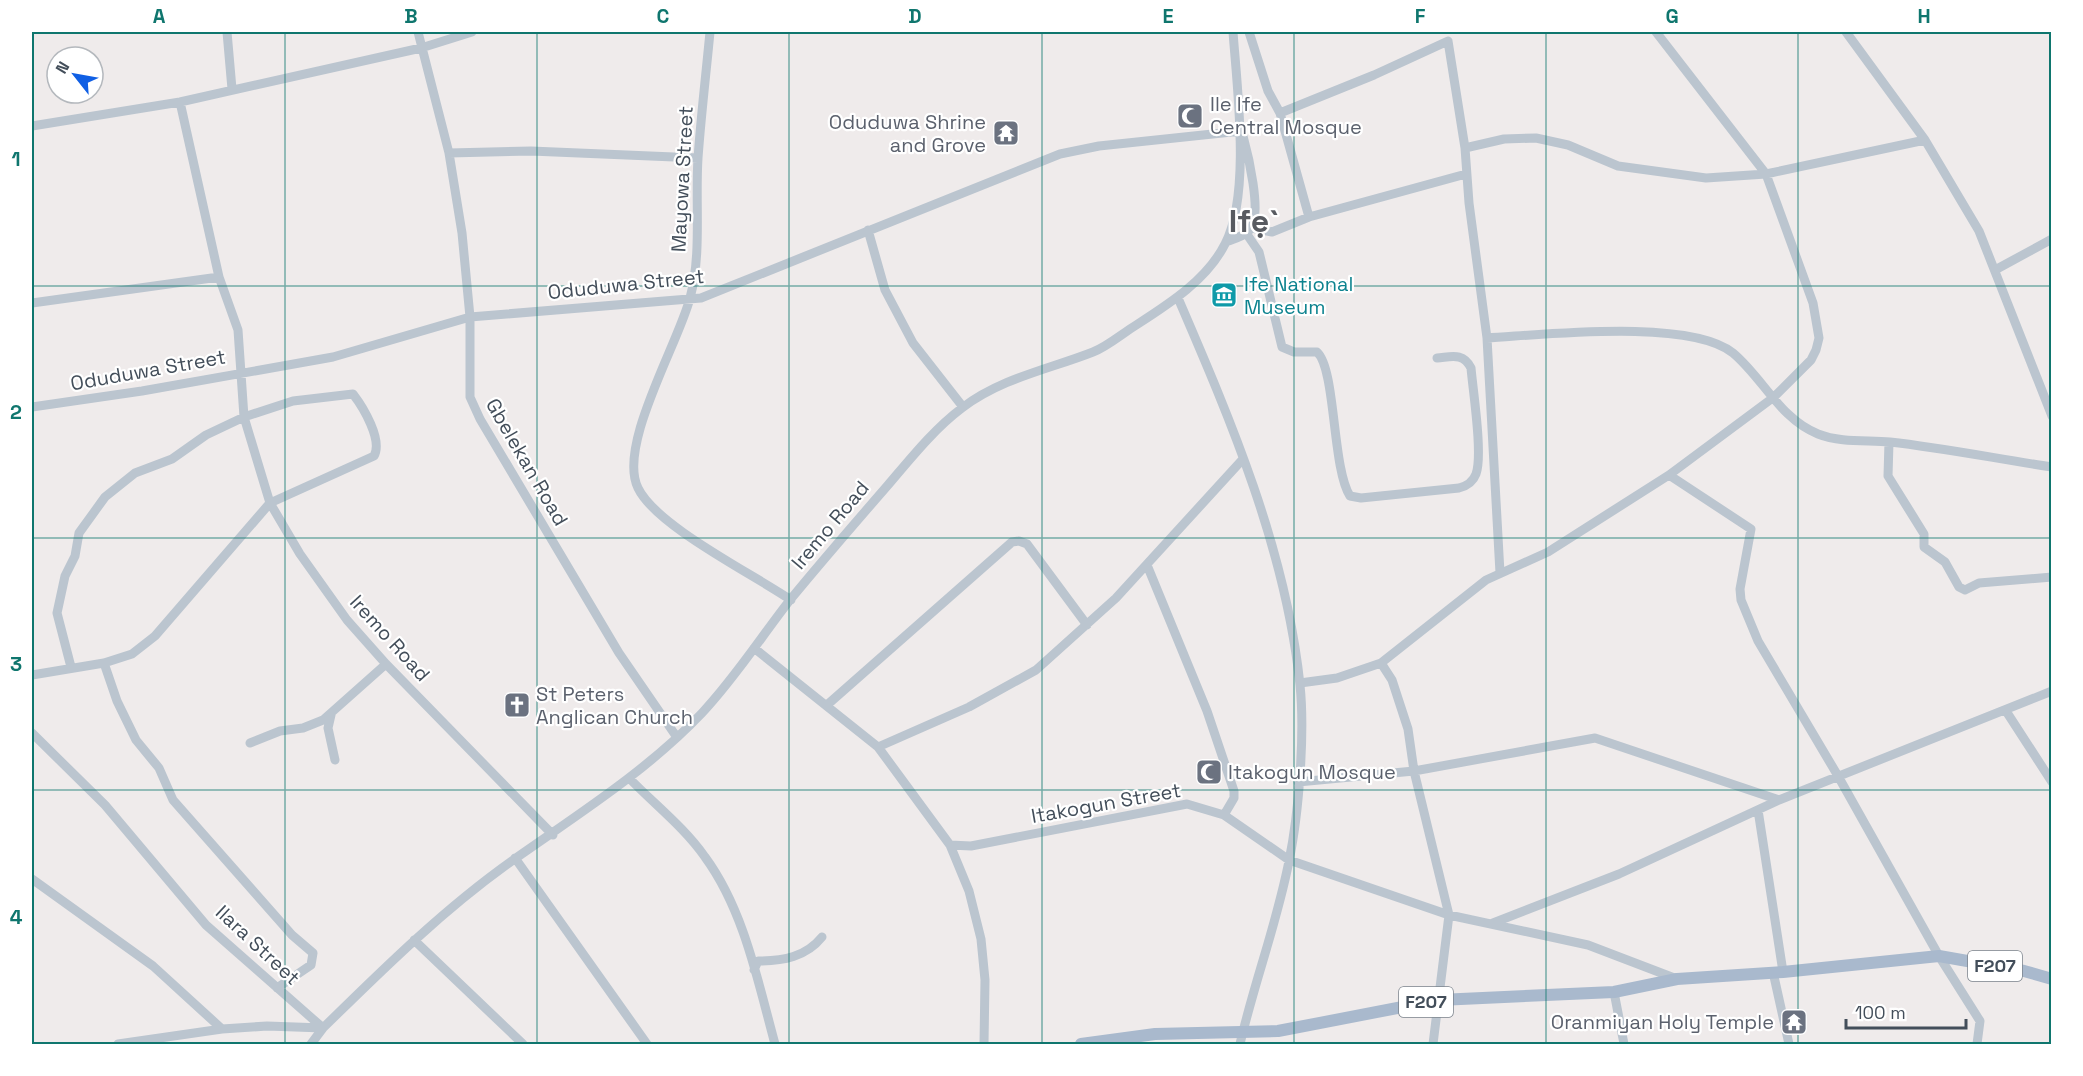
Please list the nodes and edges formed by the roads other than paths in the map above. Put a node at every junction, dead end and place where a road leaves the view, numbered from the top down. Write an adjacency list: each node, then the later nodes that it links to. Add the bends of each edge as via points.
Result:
1 (227, 32): 10 (street)
2 (418, 32): 9 (street, Gbelekan Road)
3 (472, 32): 9 (street)
4 (710, 32): 18 (street, Mayowa Street)
5 (1233, 32): 14 (street)
6 (1249, 32): 12 (street, via 1268,91)
7 (1656, 32): 20 (street)
8 (1846, 32): 15 (street)
9 (421, 48): 10 (street); 17 (street, Gbelekan Road)
10 (232, 89): 11 (street)
11 (180, 102): 13 (street); 29 (street, Iremo Road)
12 (1280, 113): 16 (street, via 1448,41); 23 (street)
13 (32, 126)
14 (1241, 131): 21 (street); 22 (street); 24 (street, Oduduwa Street, via 1099,146 1060,154)
15 (1925, 140): 20 (street); 28 (street, via 1979,231)
16 (1465, 148): 19 (street); 20 (street, via 1504,139 1536,138 1568,145 1618,166 1647,171 1706,178)
17 (450, 153): 18 (street, via 531,151); 33 (street, Gbelekan Road)
18 (698, 158): 31 (street, Mayowa Street, via 696,262)
19 (1466, 174): 23 (street); 34 (street)
20 (1766, 174): 37 (street, via 1803,268 1819,338 1811,360)
21 (1254, 205): 22 (street); 25 (street)
22 (1236, 206): 27 (street)
23 (1310, 217): 25 (street, via 1272,232)
24 (868, 230): 31 (street, Oduduwa Street, via 701,298); 39 (street, via 885,290 913,343)
25 (1249, 230): 27 (street); 35 (street, via 1259,252 1282,347 1294,352 1317,352 1324,361 1350,496 1459,488 1475,477 1478,467 1471,368 1459,356)
26 (2052, 239): 28 (street)
27 (1226, 242): 30 (street, Iremo Road)
28 (1995, 270): 40 (street)
29 (219, 277): 32 (street); 36 (street, Iremo Road, via 238,330)
30 (1178, 297): 39 (street, Iremo Road, via 1098,350 1011,380); 43 (street)
31 (690, 299): 33 (street, Oduduwa Street); 50 (street, Mayowa Street, via 642,424 634,468 638,488 654,508 686,533)
32 (32, 303)
33 (470, 317): 36 (street, Oduduwa Street, via 333,357); 64 (street, Gbelekan Road, via 470,397 480,419 619,653)
34 (1487, 338): 37 (street, via 1650,331 1703,340 1731,351); 48 (street)
35 (1437, 358)
36 (241, 372): 38 (street, Oduduwa Street); 41 (street, Iremo Road)
37 (1774, 397): 42 (street, via 1786,415 1817,434); 45 (street)
38 (32, 407)
39 (963, 407): 50 (street, Iremo Road, via 918,450)
40 (2052, 416)
41 (244, 417): 46 (street, Iremo Road); 46 (street, via 293,401 353,394 375,435 377,451 370,459); 56 (street, via 206,435 172,459 135,472 105,497 79,533 57,613)
42 (1889, 442): 44 (street); 49 (street, via 1888,476 1892,485 1924,534 1924,547 1946,562 1959,588)
43 (1243, 459): 47 (street); 58 (street, via 1279,574)
44 (2052, 467)
45 (1669, 475): 48 (street, via 1548,552); 69 (street, via 1751,529 1743,561 1741,600 1758,641)
46 (270, 503): 53 (street, via 155,636 132,654); 55 (street, Iremo Road, via 347,620)
47 (1147, 565): 51 (street); 75 (street, via 1207,711 1234,791)
48 (1500, 573): 54 (street, via 1434,619)
49 (2052, 577)
50 (791, 600): 52 (street, Iremo Road)
51 (1087, 625): 60 (street, via 1027,544 1012,542); 66 (street, via 1036,670 1001,691)
52 (754, 648): 60 (street); 64 (street, Iremo Road, via 707,708)
53 (104, 663): 56 (street); 90 (street, via 136,740 159,768 173,800 292,935 313,953 311,965)
54 (1381, 663): 58 (street, via 1337,678); 68 (street, via 1392,680 1408,729)
55 (386, 664): 62 (street); 76 (street, Iremo Road)
56 (70, 667): 57 (street)
57 (32, 675)
58 (1300, 683): 71 (street)
59 (2052, 691): 61 (street)
60 (827, 705): 66 (street)
61 (2006, 711): 69 (street); 72 (street)
62 (331, 715): 65 (street, via 303,728 287,729); 67 (street, via 328,728)
63 (32, 733): 90 (street, Ilara Street, via 105,806 206,925)
64 (676, 736): 70 (street, Iremo Road)
65 (250, 743)
66 (878, 747): 77 (street)
67 (335, 760)
68 (1414, 771): 71 (street); 73 (street, via 1594,738); 81 (street)
69 (1838, 776): 73 (street); 85 (street)
70 (629, 778): 76 (street, Iremo Road); 86 (street, via 690,837 716,872)
71 (1298, 782): 79 (street)
72 (2052, 782)
73 (1779, 800): 74 (street)
74 (1758, 810): 82 (street, via 1619,874); 87 (street)
75 (1224, 815): 77 (street, Itakogun Street, via 1187,804 971,846); 79 (street, Itakogun Street)
76 (553, 835): 78 (street, Iremo Road)
77 (950, 845): 101 (street, via 969,891 981,939)
78 (515, 858): 84 (street, Iremo Road); 99 (street)
79 (1289, 860): 81 (street, Itakogun Street); 95 (street)
80 (32, 879): 94 (street, via 153,966)
81 (1449, 915): 82 (street, Itakogun Street); 92 (street)
82 (1493, 923): 88 (street, Itakogun Street, via 1588,945)
83 (822, 937): 86 (street, via 806,952 758,962)
84 (414, 940): 93 (street, Iremo Road); 98 (street)
85 (1939, 956): 87 (main road, F207); 89 (main road, F207); 106 (street, via 1980,1021)
86 (754, 970): 100 (street)
87 (1778, 972): 88 (main road, F207); 105 (street)
88 (1677, 979): 91 (main road, F207)
89 (2052, 979)
90 (277, 988): 93 (street, Ilara Street)
91 (1614, 992): 92 (main road, F207); 104 (street)
92 (1439, 1000): 95 (main road, F207); 103 (street)
93 (323, 1028): 94 (street); 97 (street, Iremo Road)
94 (222, 1029): 96 (street)
95 (1242, 1039): 102 (main road, F207, via 1155,1034)
96 (118, 1044)
97 (311, 1044)
98 (523, 1044)
99 (647, 1044)
100 (775, 1044)
101 (984, 1044)
102 (1081, 1044)
103 (1433, 1044)
104 (1624, 1044)
105 (1789, 1044)
106 (1977, 1044)

